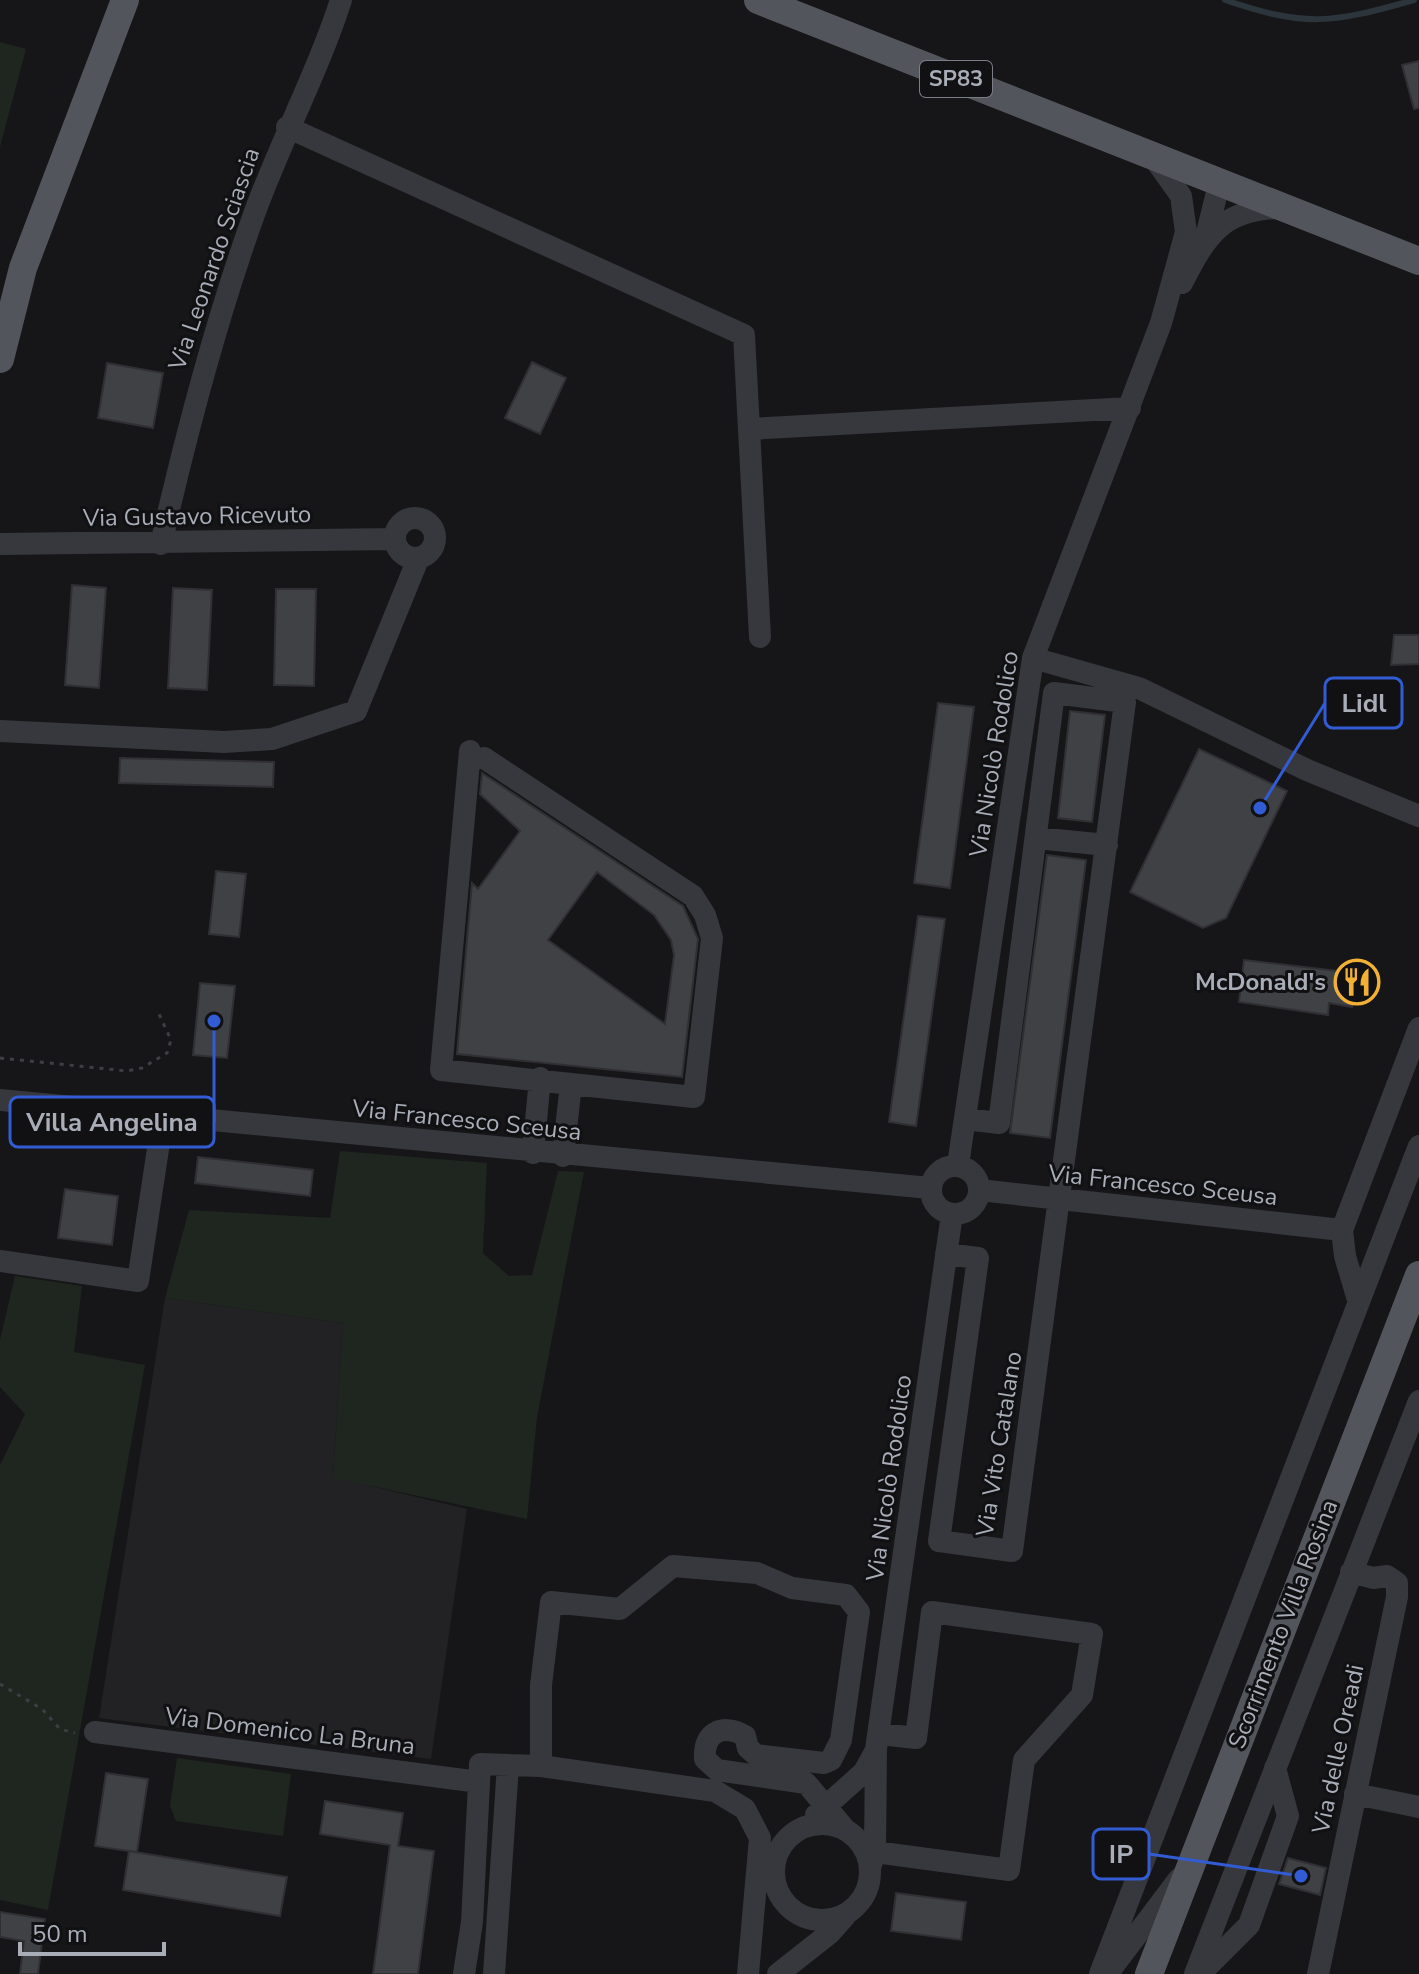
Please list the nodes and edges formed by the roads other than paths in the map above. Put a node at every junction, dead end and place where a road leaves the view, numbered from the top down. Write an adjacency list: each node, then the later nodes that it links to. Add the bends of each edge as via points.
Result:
1 (125, 0): 12 (main road, via 23,268)
2 (341, 0): 4 (street, Via Leonardo Sciascia)
3 (758, 0): 5 (main road, SP83)
4 (287, 127): 14 (street, via 744,335); 17 (street, Via Leonardo Sciascia, via 200,375)
5 (1154, 158): 6 (main road, SP83); 8 (street, Via Nicolò Rodolico, via 1181,196)
6 (1219, 184): 7 (main road, SP83); 8 (street, Via Nicolò Rodolico)
7 (1280, 208): 8 (street, via 1242,213); 10 (main road, SP83)
8 (1195, 236): 13 (street, Via Nicolò Rodolico)
9 (1419, 248): 10 (street)
10 (1387, 249): 11 (main road, SP83)
11 (1419, 261)
12 (0, 359)
13 (1130, 408): 14 (street); 20 (street, Via Nicolò Rodolico)
14 (749, 429): 19 (street)
15 (395, 539): 17 (street, Via Gustavo Ricevuto); 18 (street, via 399,552); 18 (street, via 404,521 425,521 436,539 430,552)
16 (0, 544): 17 (street, Via Gustavo Ricevuto)
17 (161, 544)
18 (418, 559): 21 (street, via 356,711 272,739 224,742)
19 (760, 637)
20 (1033, 658): 22 (street, via 1139,688 1307,770); 25 (street, Via Nicolò Rodolico)
21 (0, 731)
22 (1419, 816)
23 (1036, 838): 24 (street); 24 (street, via 1054,693 1125,702); 26 (street)
24 (1107, 845): 39 (street)
25 (1002, 864): 26 (street); 32 (street, Via Nicolò Rodolico)
26 (1032, 867): 32 (street, via 999,1123)
27 (1419, 1028): 41 (street)
28 (540, 1078): 29 (street); 29 (street, via 441,1070 477,755 693,896 712,938 694,1097); 34 (street)
29 (571, 1084): 35 (street)
30 (0, 1100): 31 (street, Via Francesco Sceusa)
31 (163, 1116): 34 (street, Via Francesco Sceusa); 43 (street, via 138,1281)
32 (965, 1119): 36 (street, Via Nicolò Rodolico)
33 (1419, 1146): 45 (street)
34 (533, 1153): 35 (street, Via Francesco Sceusa)
35 (563, 1156): 37 (street, Via Francesco Sceusa)
36 (958, 1165): 37 (street, via 936,1173); 38 (street, via 971,1171)
37 (930, 1188): 40 (street, via 938,1208)
38 (979, 1190): 39 (street, Via Francesco Sceusa); 40 (street, via 968,1211)
39 (1060, 1200): 41 (street, Via Francesco Sceusa); 42 (street, Via Vito Catalano, via 1012,1551 939,1541 978,1258)
40 (952, 1214): 42 (street, Via Nicolò Rodolico)
41 (1342, 1230): 45 (street)
42 (946, 1254): 49 (street, Via Nicolò Rodolico)
43 (0, 1261)
44 (1419, 1275): 63 (main road, Scorrimento Villa Rosina)
45 (1358, 1300): 71 (street)
46 (1419, 1401): 47 (street)
47 (1351, 1572): 52 (street); 56 (street, Via delle Oreadi, via 1387,1576 1397,1583)
48 (95, 1732): 53 (street, Via Domenico La Bruna)
49 (878, 1742): 55 (street); 62 (street, Via Nicolò Rodolico); 62 (street, via 916,1738 932,1612 1092,1634 1082,1695 1024,1760 1009,1870)
50 (508, 1765): 51 (street, Via Domenico La Bruna); 53 (street, Via Domenico La Bruna); 68 (street)
51 (541, 1766): 54 (street, via 541,1685 551,1602 620,1609 673,1566 757,1573 792,1588 846,1595 855,1604 859,1612 841,1740 831,1760 756,1755 734,1729 720,1729 704,1747 705,1759 717,1770); 61 (street, Via Domenico La Bruna, via 715,1791 745,1809)
52 (1275, 1768): 74 (street); 74 (street, via 1288,1816 1249,1925)
53 (479, 1773): 67 (street, via 472,1922)
54 (806, 1783): 55 (street); 57 (street)
55 (853, 1784): 57 (street)
56 (1355, 1794): 58 (street); 75 (street, Via delle Oreadi)
57 (826, 1807): 59 (street); 60 (street)
58 (1419, 1807)
59 (844, 1828): 60 (street, via 818,1824); 62 (street)
60 (794, 1833): 64 (street, via 780,1849)
61 (760, 1838): 64 (street, Via Domenico La Bruna); 66 (street)
62 (872, 1860): 65 (street, via 869,1885)
63 (1189, 1865): 72 (street); 73 (main road, Scorrimento Villa Rosina)
64 (775, 1868): 65 (street, via 782,1899 793,1910 820,1920); 66 (street)
65 (849, 1912): 70 (street)
66 (755, 1914): 69 (street)
67 (464, 1974)
68 (494, 1974)
69 (748, 1974)
70 (778, 1974)
71 (1100, 1974)
72 (1107, 1974)
73 (1149, 1974)
74 (1198, 1974)
75 (1318, 1974)

